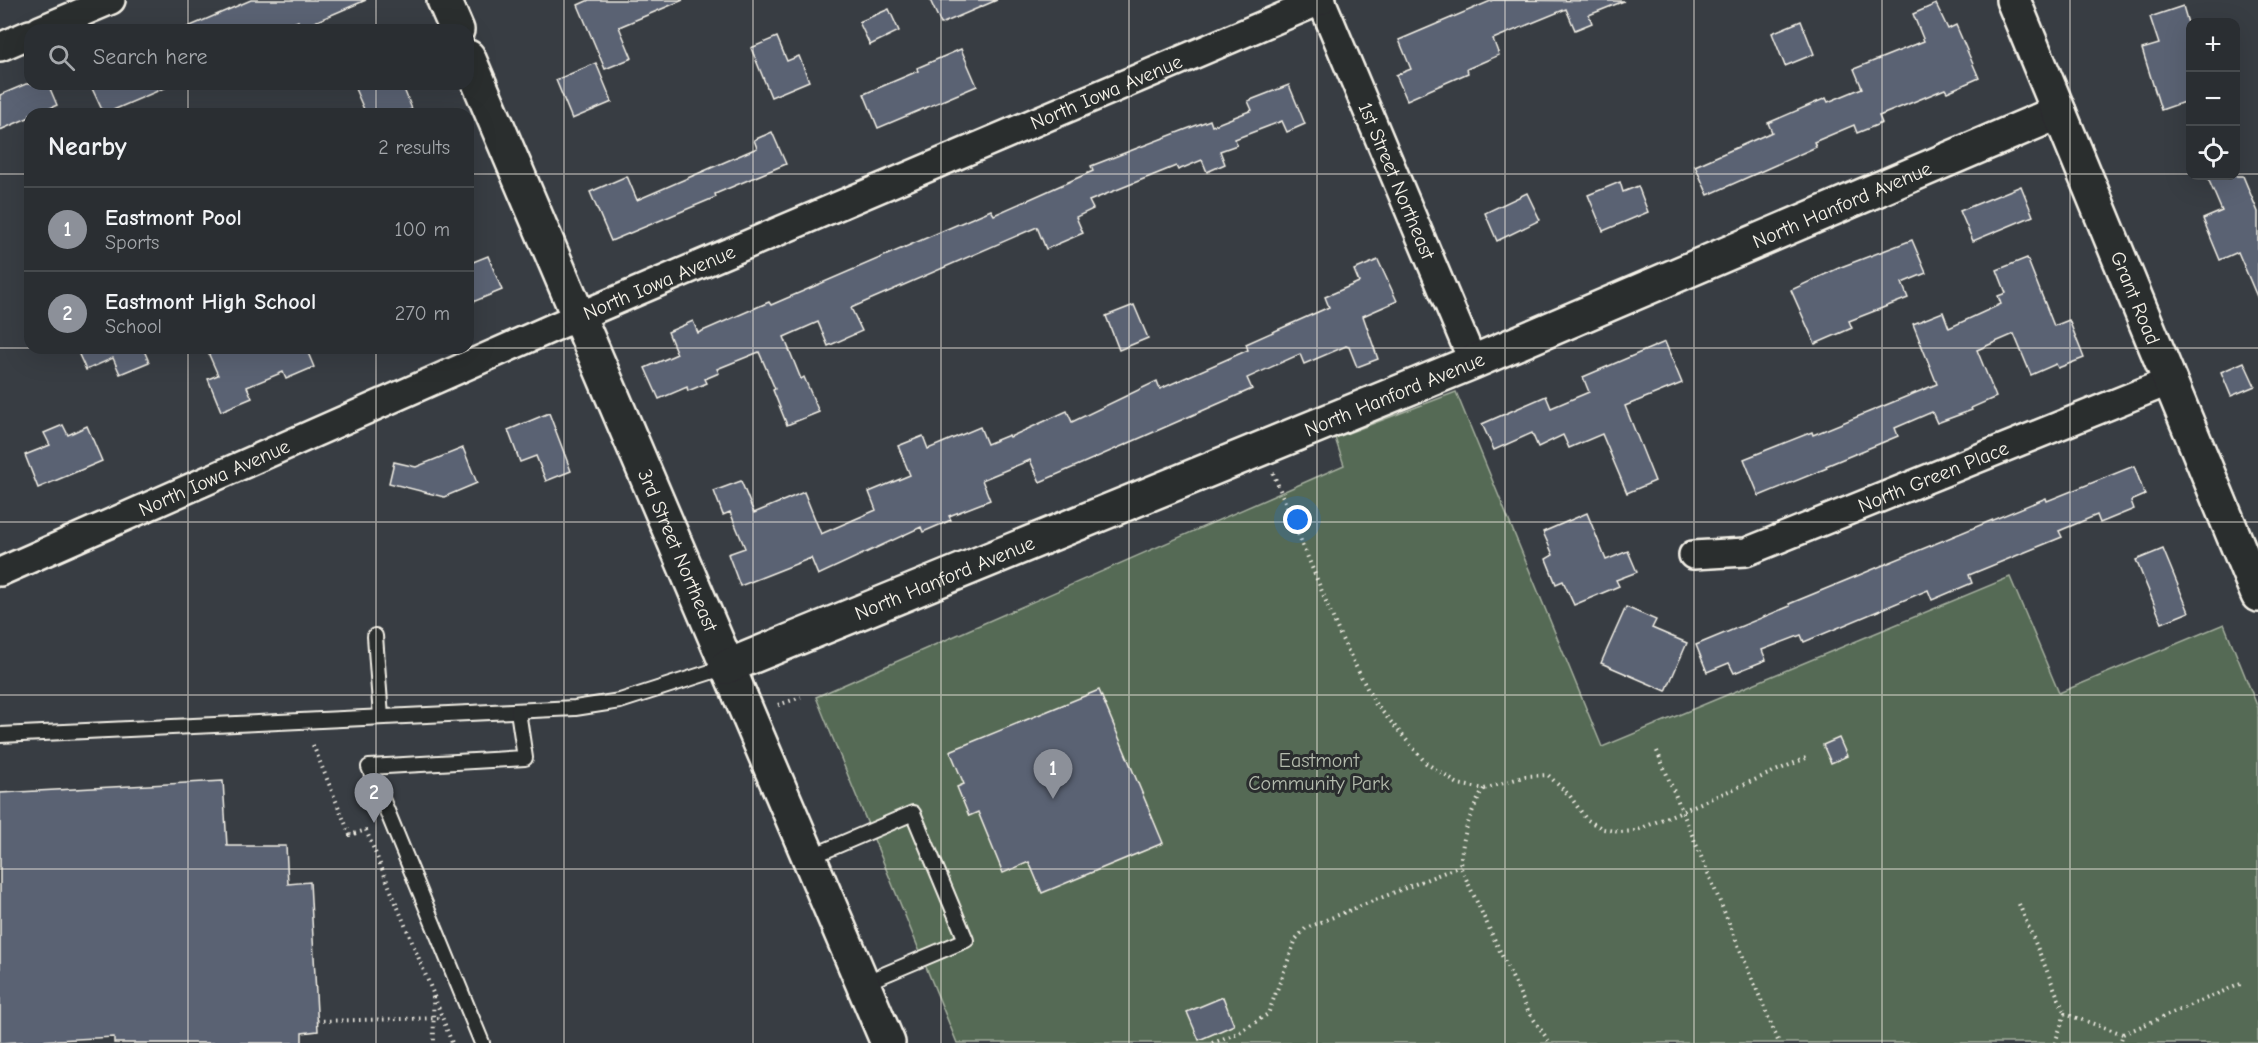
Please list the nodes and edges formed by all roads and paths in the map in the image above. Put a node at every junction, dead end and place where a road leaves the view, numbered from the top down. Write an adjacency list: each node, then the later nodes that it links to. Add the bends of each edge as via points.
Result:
1 (111, 0): 5 (street)
2 (444, 0): 6 (street)
3 (1321, 0): 11 (street, North Iowa Avenue); 12 (street, 1st Street Northeast)
4 (2013, 0): 10 (street, Grant Road)
5 (54, 24)
6 (454, 24)
7 (24, 37): 8 (street)
8 (0, 47)
9 (474, 71): 11 (street, 3rd Street Northeast)
10 (2059, 112): 12 (street, North Hanford Avenue); 13 (street, Grant Road)
11 (577, 316): 16 (street, North Iowa Avenue); 19 (street, 3rd Street Northeast)
12 (1473, 362): 19 (street, North Hanford Avenue)
13 (2170, 381): 15 (street, North Green Place, via 1746,552); 17 (street, Grant Road)
14 (1280, 488): 28 (path, via 1340,635 1374,702 1426,764 1458,784)
15 (1693, 555)
16 (0, 572)
17 (2258, 596)
18 (375, 636): 23 (lane)
19 (726, 666): 22 (lane, via 620,701); 30 (street, 3rd Street Northeast)
20 (801, 697): 21 (path)
21 (778, 705)
22 (518, 711): 23 (lane); 43 (lane, via 525,758 369,767)
23 (381, 717): 24 (lane)
24 (0, 735)
25 (313, 745): 35 (path, via 350,835 366,830)
26 (1657, 751): 29 (path)
27 (1806, 758): 29 (path)
28 (1484, 789): 29 (path, via 1526,776 1548,775 1586,819 1603,829 1620,832 1635,831); 31 (path, via 1462,840)
29 (1682, 810): 47 (path)
30 (808, 858): 34 (street, 3rd Street Northeast); 34 (lane, via 913,813 966,940)
31 (1460, 866): 45 (path, via 1306,928 1296,939 1268,1014 1238,1033); 46 (path, via 1528,1011)
32 (2019, 904): 36 (path)
33 (2243, 983): 40 (path)
34 (862, 984): 44 (street, 3rd Street Northeast)
35 (433, 993): 37 (path); 38 (path)
36 (2065, 1014): 40 (path); 48 (path)
37 (434, 1018): 38 (path); 39 (path); 41 (path)
38 (442, 1018): 42 (path)
39 (317, 1021)
40 (2123, 1034): 49 (path)
41 (434, 1043)
42 (452, 1043)
43 (482, 1043)
44 (888, 1043)
45 (1212, 1043)
46 (1550, 1043)
47 (1779, 1043)
48 (2055, 1043)
49 (2120, 1043)

